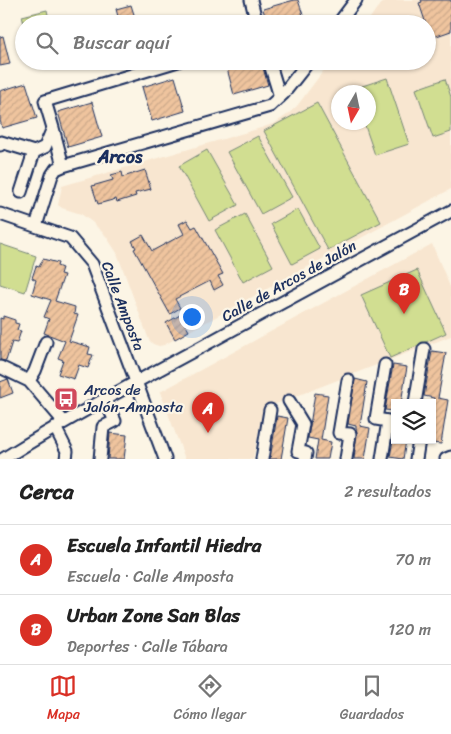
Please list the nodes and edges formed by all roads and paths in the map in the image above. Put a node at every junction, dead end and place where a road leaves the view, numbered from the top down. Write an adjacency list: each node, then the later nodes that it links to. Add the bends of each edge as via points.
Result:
1 (251, 0): 3 (street)
2 (356, 0): 4 (street)
3 (255, 15)
4 (345, 15)
5 (148, 70): 9 (street, via 45,101)
6 (271, 70): 8 (street)
7 (302, 70): 8 (street)
8 (280, 97): 12 (street, via 270,106)
9 (52, 128): 11 (street, via 45,147); 12 (street)
10 (0, 143): 11 (street)
11 (34, 152): 13 (street)
12 (63, 166): 16 (street, via 52,175)
13 (21, 192)
14 (451, 211): 23 (street, Calle de Arcos de Jalón)
15 (0, 214): 16 (street, Calle Amposta)
16 (36, 226): 23 (street, Calle Amposta, via 70,238 92,264)
17 (46, 342): 22 (street)
18 (424, 349): 24 (street)
19 (385, 365): 38 (street, via 376,419 388,422)
20 (0, 367): 22 (street)
21 (348, 380): 37 (street, via 339,433 350,434)
22 (28, 381): 28 (street)
23 (136, 382): 25 (street, Calle de Arcos de Jalón); 34 (street, Calle Amposta)
24 (416, 399)
25 (106, 400): 28 (street, Calle de Arcos de Jalón); 33 (street, via 115,422 103,427)
26 (289, 401): 36 (street, via 303,424 298,451 306,453)
27 (270, 410): 35 (street)
28 (59, 424): 31 (street, Calle de Arcos de Jalón); 32 (street, via 67,451)
29 (418, 444): 39 (street)
30 (451, 457): 40 (street)
31 (3, 459)
32 (66, 459)
33 (100, 459)
34 (165, 459)
35 (262, 459)
36 (305, 459)
37 (346, 459)
38 (382, 459)
39 (416, 459)
40 (446, 459)

